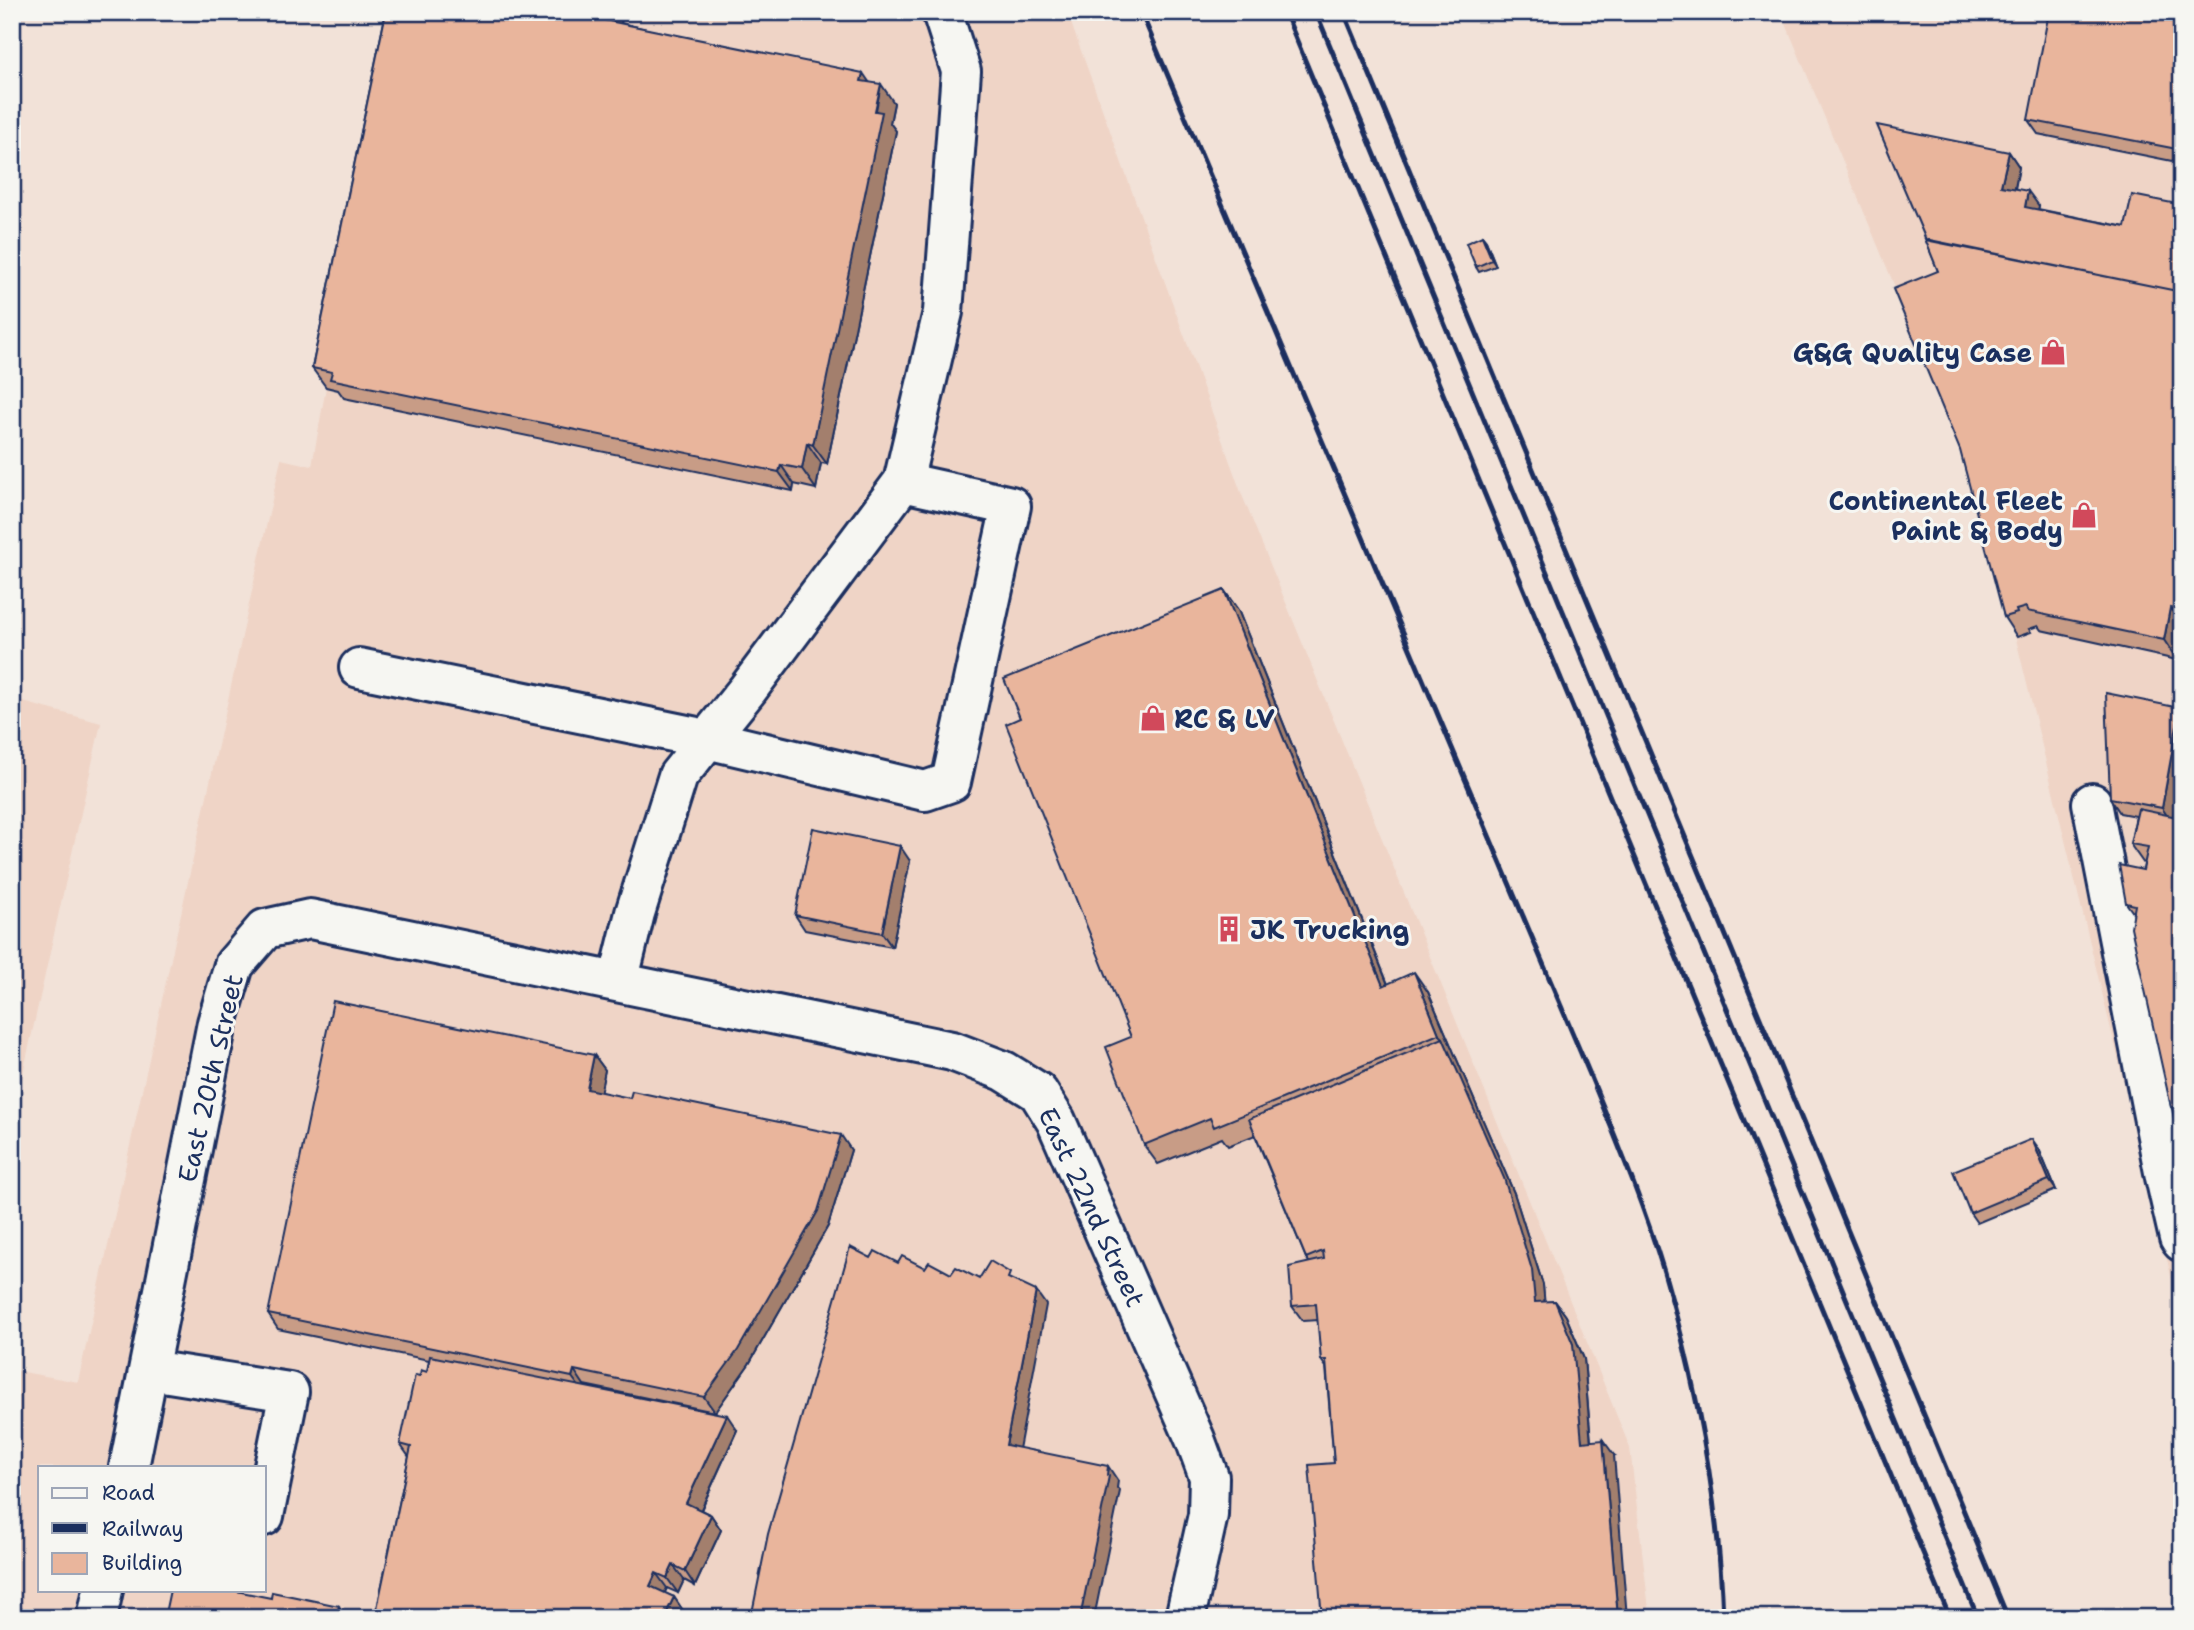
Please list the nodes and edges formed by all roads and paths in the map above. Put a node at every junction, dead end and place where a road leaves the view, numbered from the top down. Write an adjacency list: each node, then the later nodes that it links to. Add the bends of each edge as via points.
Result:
1 (942, 12): 2 (street, via 961,71 943,312)
2 (903, 482): 4 (street); 4 (street, via 1011,506 951,782 925,791)
3 (359, 668): 4 (street)
4 (708, 739): 6 (street, via 678,776)
5 (2092, 803): 7 (street, via 2165,1177)
6 (618, 982): 8 (street, East 20th Street, via 310,919 265,929 234,965 217,1023); 13 (street, East 22nd Street, via 952,1051 1004,1071 1038,1092 1056,1121 1209,1477 1208,1515)
7 (2182, 1242)
8 (150, 1370): 9 (street, East 20th Street); 10 (street, via 289,1392)
9 (129, 1466)
10 (266, 1506)
11 (103, 1592): 12 (street)
12 (97, 1618)
13 (1185, 1618)

